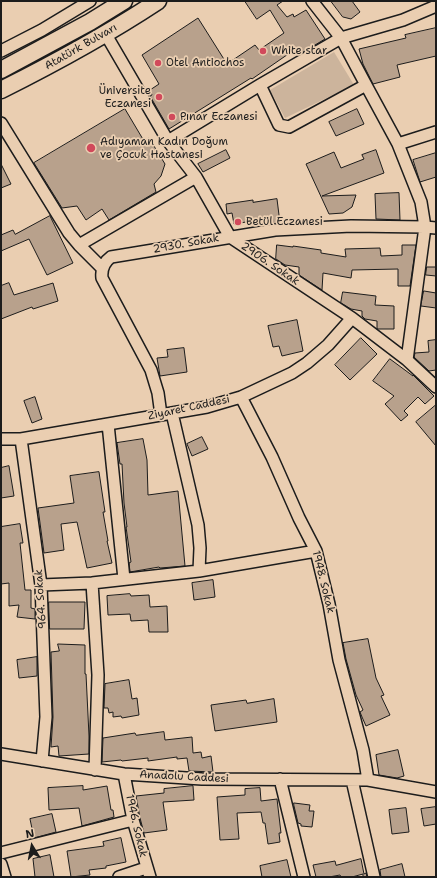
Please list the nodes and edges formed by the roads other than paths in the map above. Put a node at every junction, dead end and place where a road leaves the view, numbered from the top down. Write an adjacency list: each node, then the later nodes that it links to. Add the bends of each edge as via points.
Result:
1 (90, 1): 8 (street)
2 (124, 1): 9 (highway, Atatürk Bulvarı)
3 (158, 1): 6 (highway, Atatürk Bulvarı)
4 (312, 1): 7 (street)
5 (436, 6): 7 (street, via 403,20)
6 (105, 33): 12 (highway, Atatürk Bulvarı); 15 (street, 2906. Sokak)
7 (341, 38): 10 (street); 11 (street)
8 (1, 51)
9 (1, 70)
10 (260, 85): 11 (street, via 279,125 289,127); 15 (street)
11 (366, 85): 16 (street)
12 (1, 90)
13 (1, 123): 20 (street)
14 (436, 132): 16 (street)
15 (168, 141): 17 (street, 2906. Sokak)
16 (398, 144): 18 (street)
17 (196, 177): 19 (street, 2906. Sokak); 20 (street)
18 (431, 227): 19 (street, 2930. Sokak, via 351,226 275,230); 23 (street)
19 (230, 237): 21 (street, 2930. Sokak, via 111,257); 22 (street, 2906. Sokak)
20 (79, 245): 21 (street)
21 (102, 268): 27 (street, via 103,282 151,370 158,393)
22 (352, 318): 23 (street, 2906. Sokak); 25 (street, Ziyaret Caddesi, via 308,363)
23 (407, 360): 24 (street, 2906. Sokak)
24 (434, 383)
25 (241, 397): 26 (street, Ziyaret Caddesi, via 207,407); 31 (street, 1948. Sokak)
26 (172, 413): 27 (street, Ziyaret Caddesi); 32 (street, via 198,525)
27 (160, 415): 28 (street, Ziyaret Caddesi)
28 (108, 424): 30 (street, Ziyaret Caddesi); 33 (street)
29 (1, 439): 30 (street, Ziyaret Caddesi)
30 (21, 439): 35 (street, 964. Sokak)
31 (316, 551): 32 (street); 42 (street, 1948. Sokak)
32 (199, 571): 33 (street)
33 (124, 579): 34 (street)
34 (92, 583): 35 (street); 38 (street, via 98,676)
35 (41, 585): 37 (street, 964. Sokak, via 46,716)
36 (1, 754): 37 (street, Anadolu Caddesi)
37 (42, 760): 38 (street, Anadolu Caddesi)
38 (95, 770): 39 (street, Anadolu Caddesi)
39 (124, 774): 40 (street, Anadolu Caddesi, via 202,779); 44 (street, 1946. Sokak)
40 (280, 779): 41 (street, Anadolu Caddesi); 50 (street)
41 (352, 780): 42 (street, Anadolu Caddesi); 51 (street)
42 (368, 780): 43 (street, Anadolu Caddesi)
43 (436, 792)
44 (133, 820): 45 (street); 47 (street, 1946. Sokak)
45 (1, 853)
46 (1, 864): 48 (street)
47 (148, 872): 49 (street)
48 (5, 877)
49 (119, 877)
50 (304, 877)
51 (374, 877)

